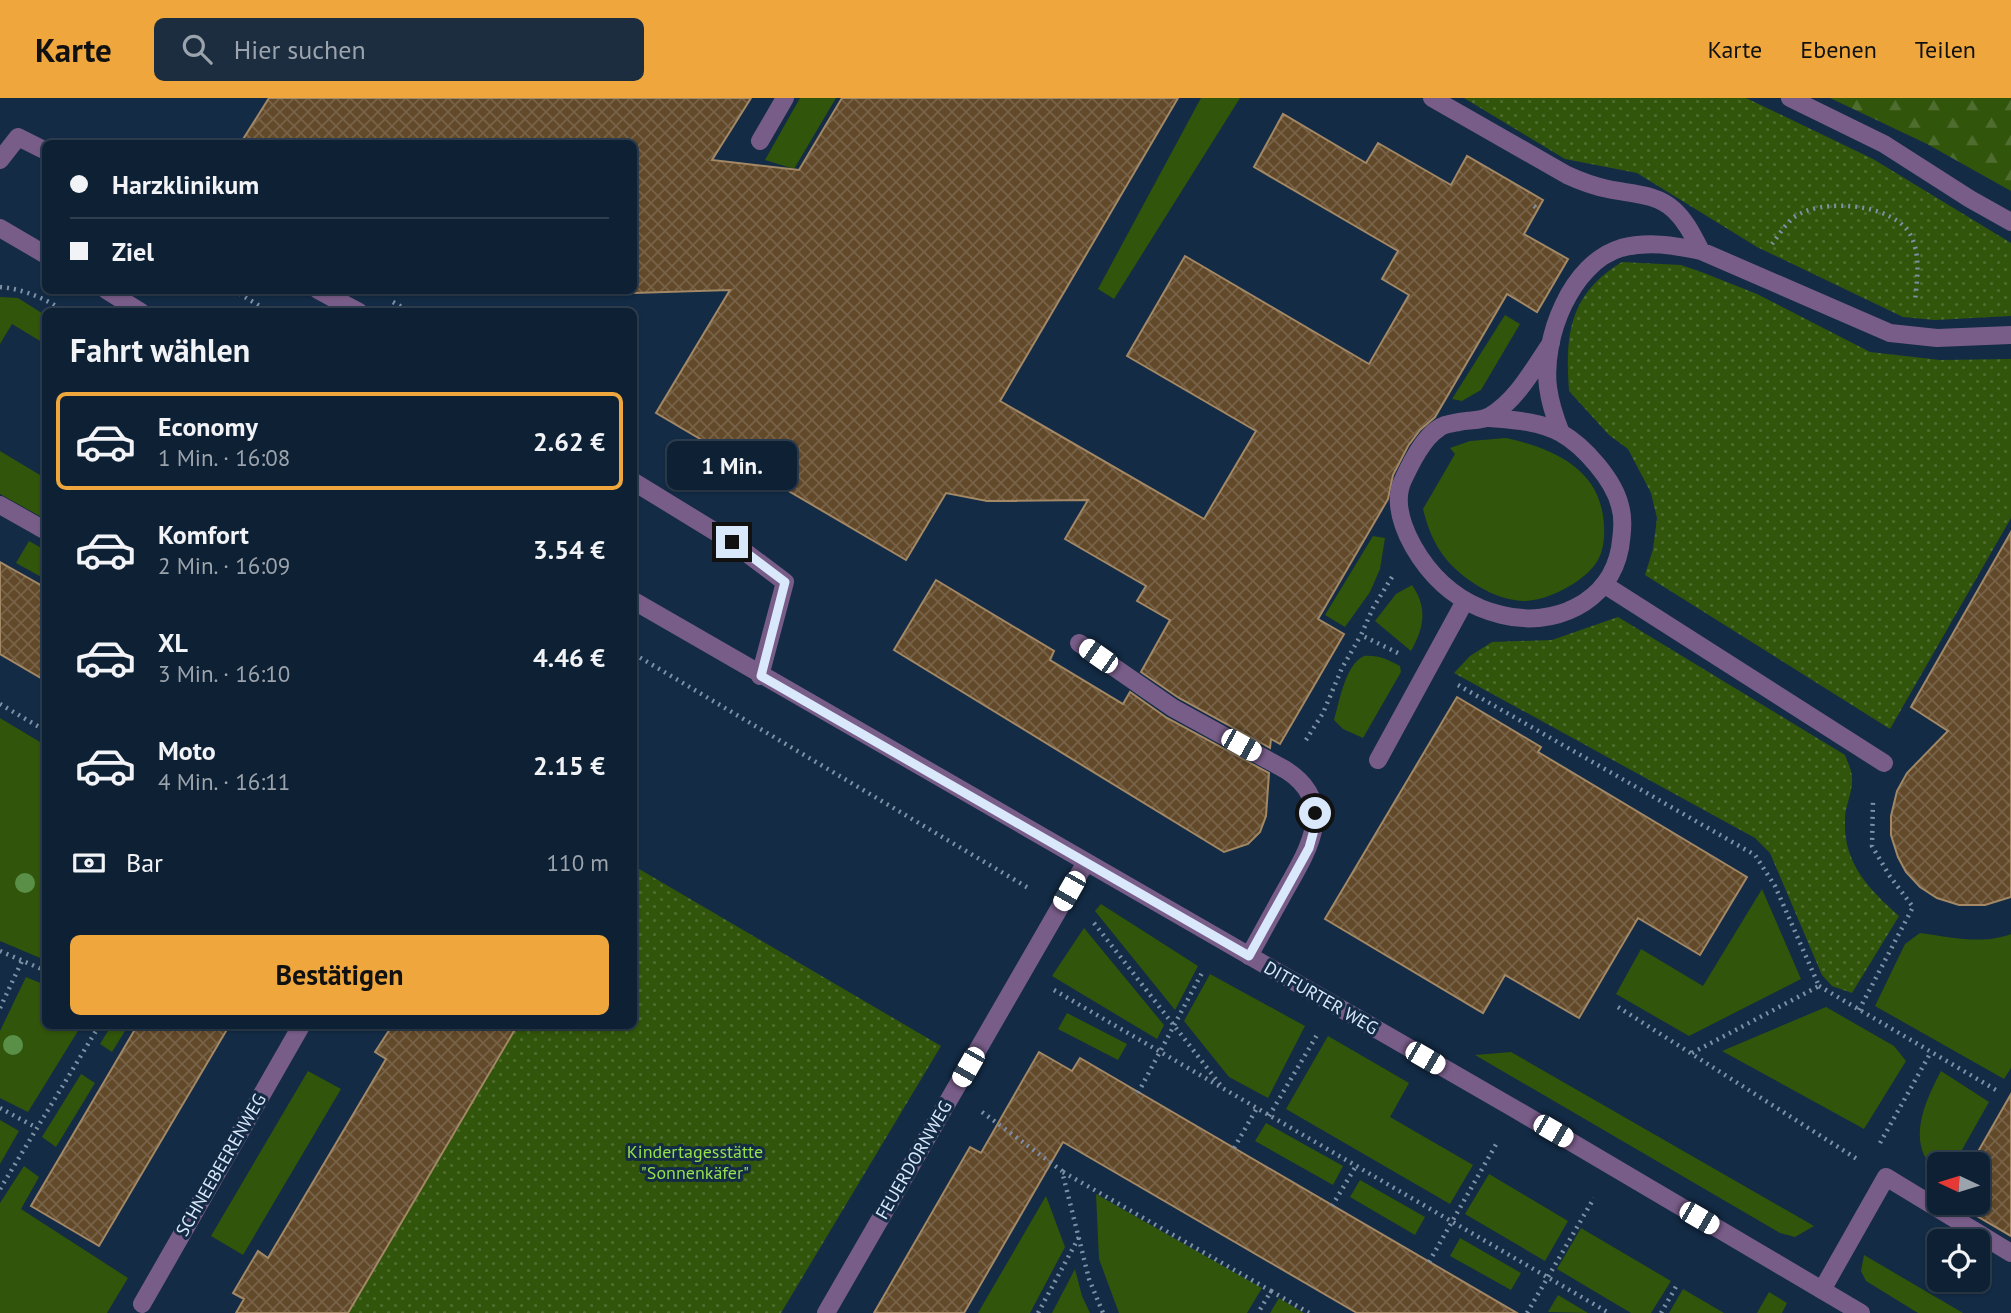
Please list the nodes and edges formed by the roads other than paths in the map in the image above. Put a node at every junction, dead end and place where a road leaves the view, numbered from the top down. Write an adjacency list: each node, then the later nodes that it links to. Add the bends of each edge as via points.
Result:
1 (785, 98): 4 (street)
2 (1432, 98): 9 (street, via 1567,175 1658,200 1687,225)
3 (1790, 98): 7 (street, via 1884,144)
4 (760, 141)
5 (42, 149): 6 (street, via 18,137)
6 (0, 160)
7 (2011, 222)
8 (0, 228): 10 (street)
9 (1701, 251): 15 (street, via 1890,333 1937,338); 16 (street, via 1640,244 1602,257 1582,274 1569,295)
10 (42, 253)
11 (112, 294): 13 (street)
12 (325, 294): 14 (street)
13 (135, 308)
14 (352, 308)
15 (2011, 335)
16 (1550, 343): 17 (street, via 1524,382); 18 (street, via 1548,386)
17 (1489, 418): 18 (street, via 1533,423); 23 (street, via 1440,426 1402,481 1398,499 1419,556)
18 (1561, 433): 22 (street, via 1603,473 1620,505 1618,556)
19 (637, 484): 26 (street, via 732,542 785,582)
20 (0, 505): 21 (street)
21 (42, 529)
22 (1605, 585): 23 (street, via 1579,606 1538,619 1521,620); 28 (street)
23 (1465, 601): 27 (street)
24 (637, 603): 26 (street, DITFURTER WEG)
25 (1079, 643): 30 (street, via 1173,708 1286,770 1308,789 1314,805 1309,848)
26 (761, 676): 29 (street, DITFURTER WEG)
27 (1378, 760)
28 (1884, 763)
29 (1086, 862): 30 (street, DITFURTER WEG); 35 (street, FEUERDORNWEG)
30 (1249, 956): 33 (street, DITFURTER WEG)
31 (299, 1029): 34 (street, SCHNEEBEERENWEG)
32 (2011, 1253): 33 (street, via 1886,1177)
33 (1822, 1290): 36 (street, DITFURTER WEG)
34 (142, 1304)
35 (826, 1313)
36 (1861, 1313)

